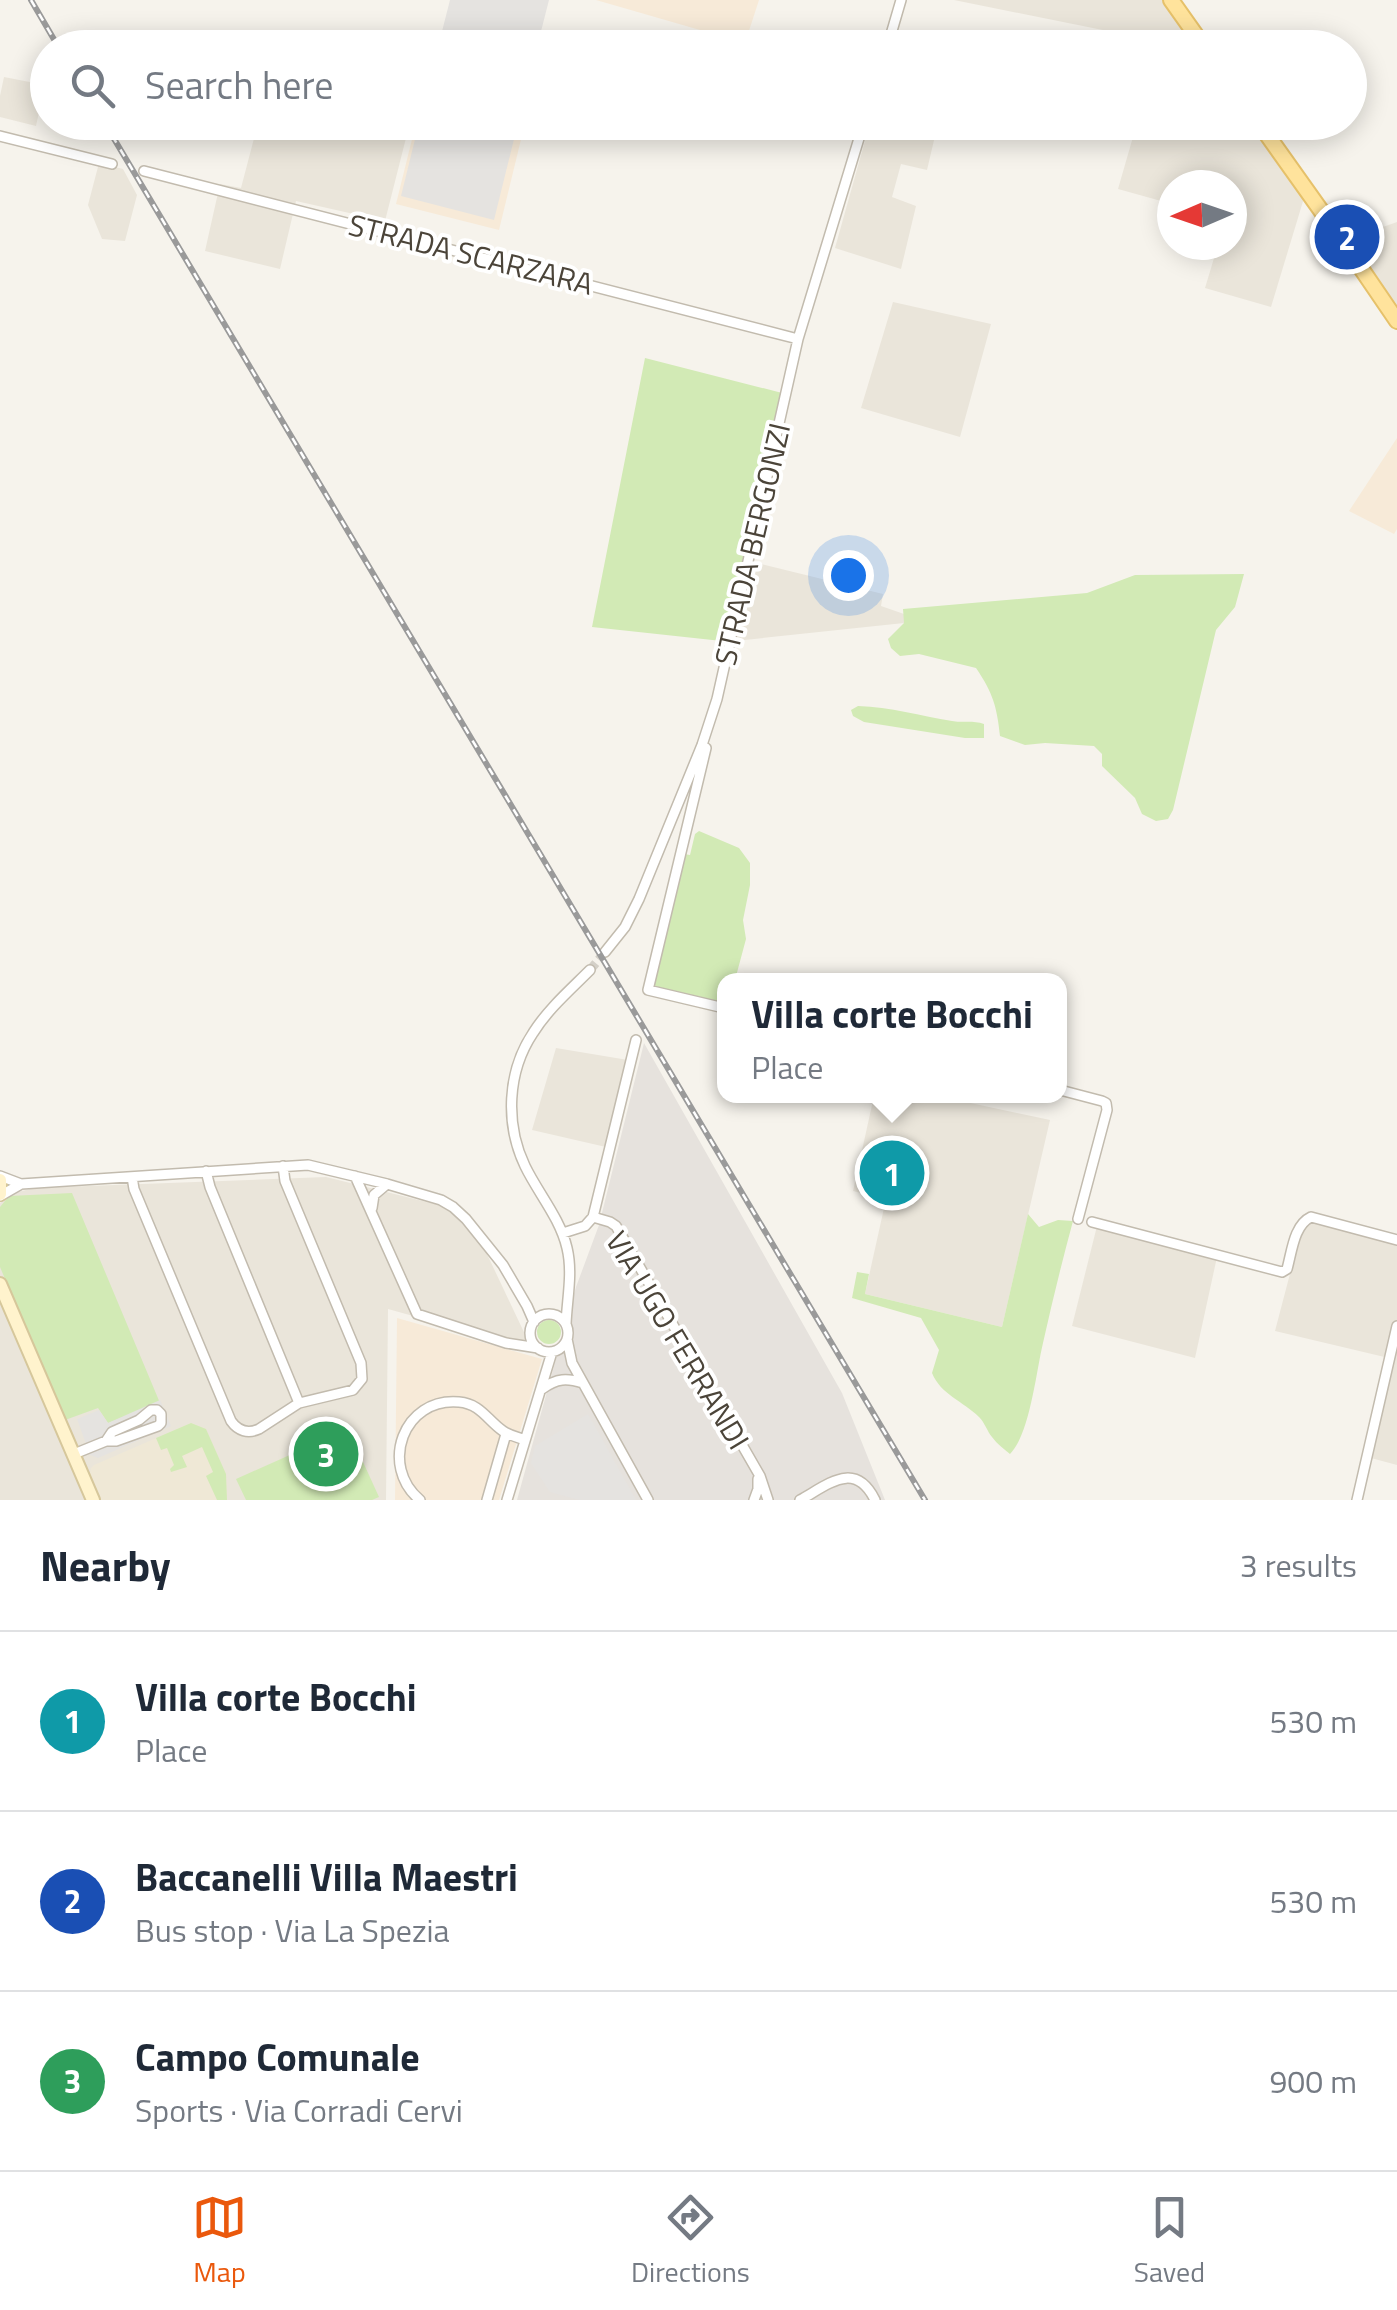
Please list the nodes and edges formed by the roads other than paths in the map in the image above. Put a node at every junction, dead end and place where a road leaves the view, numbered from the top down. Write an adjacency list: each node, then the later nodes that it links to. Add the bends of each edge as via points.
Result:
1 (901, 0): 3 (street)
2 (1171, 0): 4 (main road)
3 (892, 30)
4 (1192, 30)
5 (0, 136): 8 (street)
6 (859, 140): 11 (street, STRADA BERGONZI)
7 (1271, 140): 10 (main road)
8 (112, 164)
9 (144, 171): 11 (street, STRADA SCARZARA)
10 (1397, 321)
11 (798, 339): 12 (street, STRADA BERGONZI)
12 (712, 716): 13 (street, STRADA BERGONZI); 14 (street)
13 (667, 833): 14 (street); 15 (street, STRADA BERGONZI, via 632,914)
14 (682, 844): 17 (street, via 648,990)
15 (605, 952)
16 (590, 970): 32 (street, via 532,1032 512,1100 524,1164)
17 (717, 1006)
18 (636, 1040): 29 (street)
19 (1067, 1092): 30 (street, via 1102,1101 1107,1110)
20 (282, 1166): 21 (street); 22 (street, via 308,1164); 49 (street, via 363,1370 354,1390)
21 (206, 1171): 23 (street); 49 (street)
22 (355, 1176): 26 (street); 28 (street)
23 (132, 1177): 25 (street); 49 (street, via 234,1425 256,1431)
24 (0, 1178): 25 (street); 27 (street)
25 (21, 1184): 27 (street)
26 (387, 1184): 28 (street, via 374,1195); 36 (street, via 453,1206 479,1232)
27 (0, 1195)
28 (372, 1210): 42 (street, via 417,1314)
29 (593, 1217): 32 (street); 54 (street, VIA UGO FERRANDI, via 616,1226 763,1482)
30 (1078, 1219)
31 (1092, 1222): 33 (street, via 1285,1272 1307,1218)
32 (563, 1234): 35 (street)
33 (1397, 1240)
34 (0, 1284): 53 (street)
35 (568, 1300): 37 (street); 38 (street)
36 (528, 1306): 37 (street); 39 (street)
37 (549, 1314): 38 (street); 39 (street)
38 (566, 1324): 41 (street)
39 (532, 1325): 42 (street); 43 (street)
40 (1397, 1326): 62 (street)
41 (567, 1339): 44 (street); 45 (street)
42 (506, 1343): 43 (street)
43 (539, 1349): 44 (street); 46 (street)
44 (554, 1351): 45 (street); 46 (street)
45 (572, 1363): 47 (street)
46 (548, 1366): 48 (street)
47 (584, 1384): 48 (street, via 561,1379); 59 (street)
48 (540, 1391): 51 (street)
49 (299, 1402)
50 (506, 1434): 51 (street); 56 (street, via 471,1404 423,1410 399,1453 403,1480); 57 (street)
51 (525, 1440): 58 (street)
52 (106, 1441): 52 (street, via 158,1426 162,1414 151,1410); 53 (street)
53 (74, 1454): 55 (street)
54 (762, 1499)
55 (92, 1500)
56 (420, 1500)
57 (487, 1500)
58 (506, 1500)
59 (648, 1500)
60 (800, 1500): 61 (street, via 850,1477 864,1483)
61 (875, 1500)
62 (1357, 1500)

